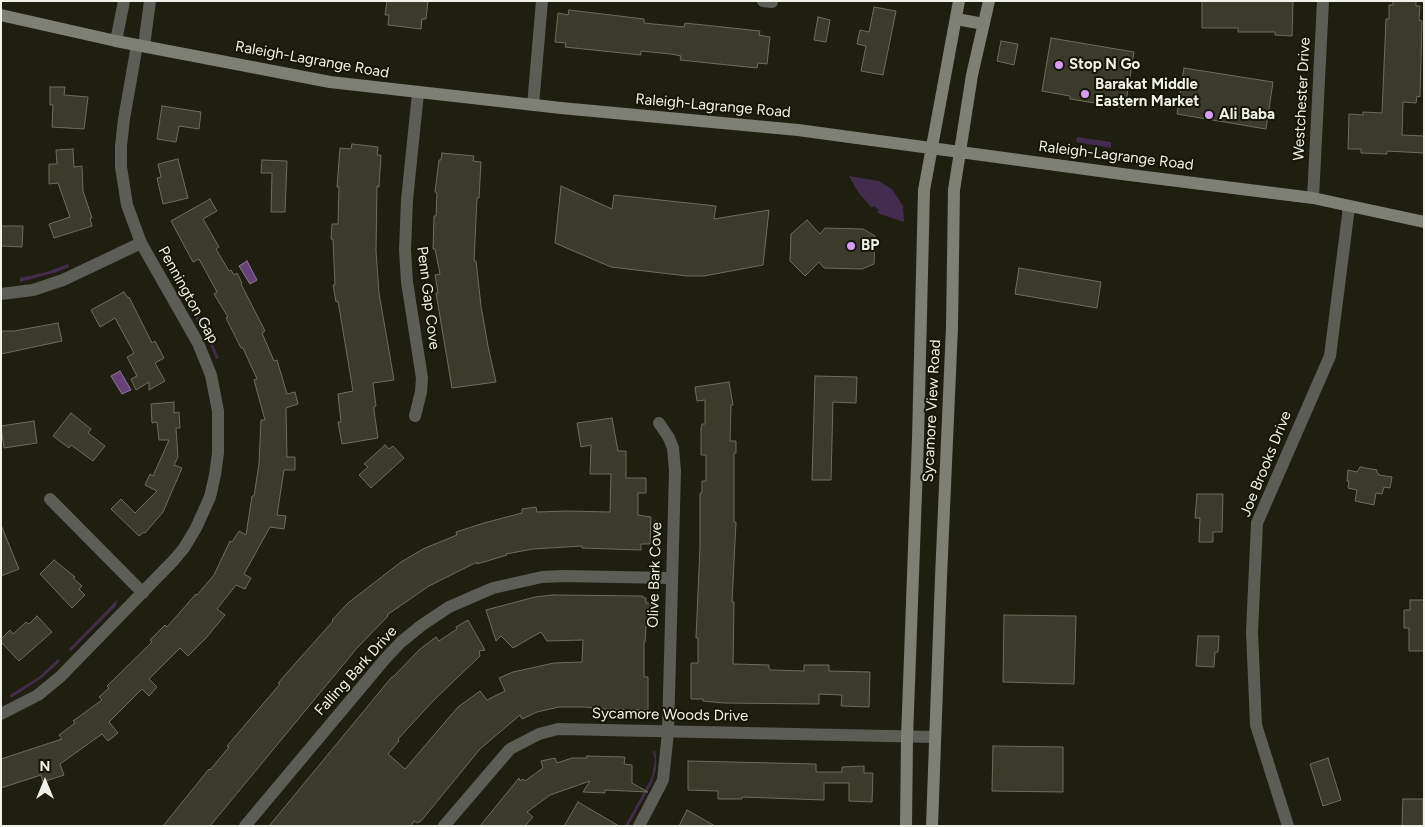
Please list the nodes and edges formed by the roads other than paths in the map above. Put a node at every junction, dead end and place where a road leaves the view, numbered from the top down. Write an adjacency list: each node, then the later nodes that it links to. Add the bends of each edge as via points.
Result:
1 (124, 1): 10 (street)
2 (150, 1): 11 (street, Pennington Gap)
3 (542, 1): 13 (street)
4 (959, 1): 8 (main road, Sycamore View Road)
5 (989, 1): 9 (main road, Sycamore View Road)
6 (1323, 1): 16 (street, Westchester Drive)
7 (1, 15): 10 (main road, Raleigh-Lagrange Road)
8 (956, 19): 9 (main road); 14 (main road, Sycamore View Road)
9 (984, 24): 15 (main road, Sycamore View Road)
10 (116, 41): 11 (main road, Raleigh-Lagrange Road)
11 (140, 46): 12 (main road, Raleigh-Lagrange Road, via 330,82); 19 (street, Pennington Gap, via 124,119 120,156 127,205)
12 (418, 93): 13 (main road, Raleigh-Lagrange Road); 21 (street, Penn Gap Cove, via 405,250 422,378)
13 (533, 105): 14 (main road, Raleigh-Lagrange Road, via 798,130)
14 (931, 149): 15 (main road, Raleigh-Lagrange Road); 29 (main road, Sycamore View Road, via 924,190)
15 (960, 153): 16 (main road, Raleigh-Lagrange Road); 28 (main road, Sycamore View Road, via 954,190 952,327)
16 (1313, 198): 17 (main road, Raleigh-Lagrange Road)
17 (1349, 207): 18 (main road, Raleigh-Lagrange Road); 35 (street, Joe Brooks Drive, via 1330,356 1257,523 1252,632 1256,725)
18 (1424, 222)
19 (141, 243): 20 (street, via 50,285); 25 (street, Pennington Gap, via 204,354 215,392 219,428 213,484 196,528 184,548)
20 (1, 294)
21 (416, 416)
22 (659, 423): 24 (street, Olive Bark Cove, via 673,448 675,471)
23 (50, 499): 25 (street)
24 (671, 578): 27 (street, Olive Bark Cove); 30 (street, Falling Bark Drive, via 542,577 493,588 449,607 401,642 385,659)
25 (143, 593): 26 (street, Pennington Gap, via 55,682)
26 (1, 714)
27 (668, 732): 29 (street, Sycamore Woods Drive); 31 (street, Sycamore Woods Drive, via 566,729 534,736 510,749); 32 (street, Olive Bark Cove, via 663,780)
28 (935, 737): 29 (street, Sycamore Woods Drive); 34 (main road, Sycamore View Road)
29 (907, 738): 33 (main road, Sycamore View Road)
30 (245, 826)
31 (444, 826)
32 (638, 826)
33 (906, 826)
34 (932, 826)
35 (1288, 826)

